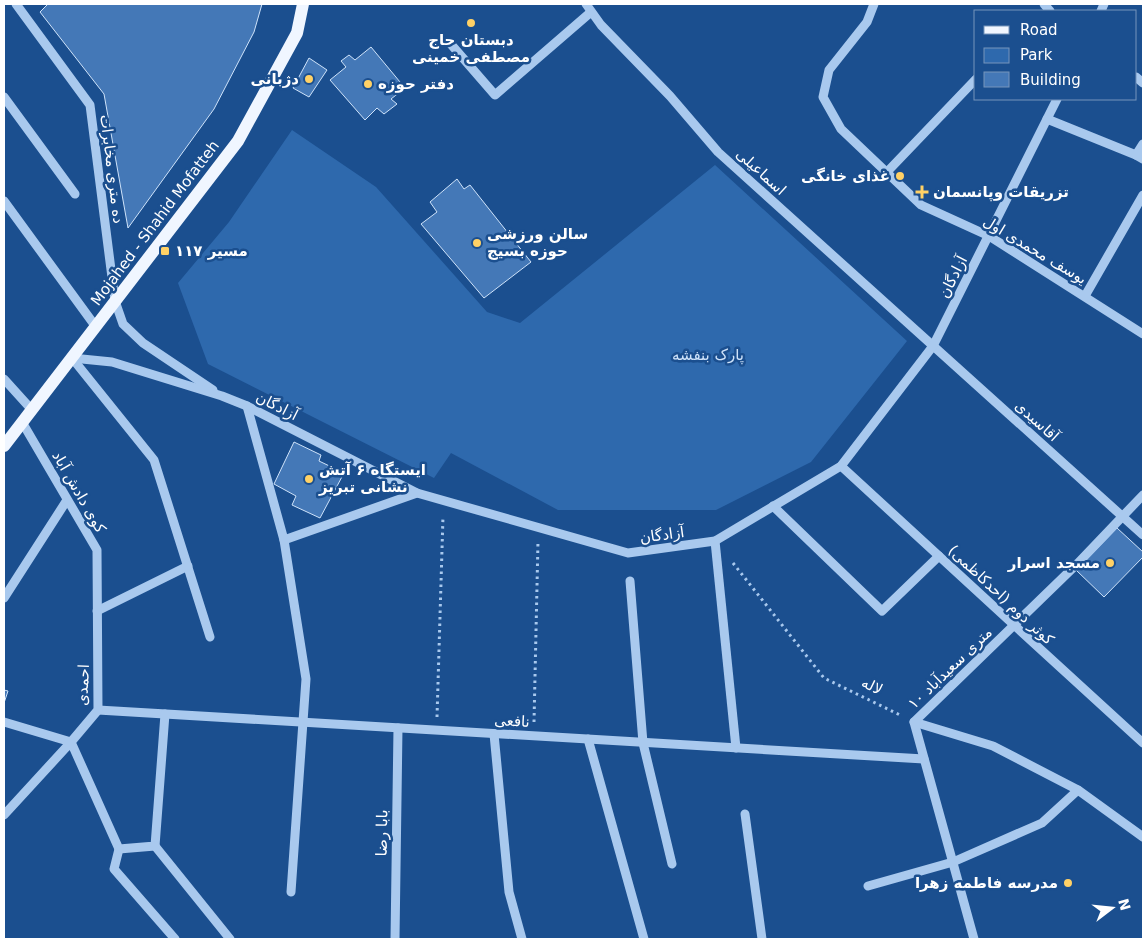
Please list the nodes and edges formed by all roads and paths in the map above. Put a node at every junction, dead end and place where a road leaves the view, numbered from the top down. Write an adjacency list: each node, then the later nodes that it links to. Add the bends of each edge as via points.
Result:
1 (16, 4): 18 (street, ده متری مخابرات, via 90,105)
2 (303, 4): 18 (main road, Mojahed - Shahid Mofatteh, via 297,33 238,141)
3 (874, 4): 12 (street, یوسف محمدی اول, via 867,22 829,70 823,97 841,129)
4 (589, 8): 5 (street, via 496,95); 21 (street, اسماعیلی, via 718,152)
5 (449, 42)
6 (974, 81): 12 (street)
7 (4, 97): 13 (street)
8 (1056, 100): 9 (street, آزادگان)
9 (1047, 118): 11 (street); 16 (street, آزادگان)
10 (1143, 144): 11 (street)
11 (1140, 157)
12 (887, 172): 16 (street, یوسف محمدی اول, via 921,205)
13 (75, 194)
14 (1143, 195): 17 (street)
15 (4, 201): 19 (street)
16 (989, 236): 17 (street, یوسف محمدی اول); 21 (street, آزادگان)
17 (1084, 296): 20 (street, یوسف محمدی اول)
18 (115, 302): 19 (main road, Mojahed - Shahid Mofatteh); 24 (street, ده متری مخابرات, via 123,324 143,343)
19 (96, 327): 22 (main road, Mojahed - Shahid Mofatteh)
20 (1143, 334)
21 (933, 346): 29 (street, آزادگان); 35 (street, آقاسیدی)
22 (72, 358): 24 (street, via 112,362); 26 (main road, Mojahed - Shahid Mofatteh); 41 (street, via 154,460)
23 (4, 379): 26 (street)
24 (222, 396): 25 (street, آزادگان)
25 (247, 406): 30 (street, آزادگان); 38 (street)
26 (32, 410): 27 (main road, Mojahed - Shahid Mofatteh)
27 (22, 422): 28 (main road, Mojahed - Shahid Mofatteh); 32 (street, کوی دادش آباد)
28 (4, 446)
29 (841, 466): 34 (street, آزادگان); 40 (street, کوثر دوم (احدکاظمی))
30 (417, 493): 33 (street, آزادگان); 38 (street)
31 (1143, 495): 35 (street, ۱۰ متری سعیدآباد)
32 (67, 500): 43 (street); 44 (street, کوی دادش آباد, via 97,550)
33 (444, 501): 36 (street, آزادگان); 53 (path)
34 (774, 506): 39 (street, آزادگان); 40 (street, via 882,611)
35 (1123, 516): 37 (street, آقاسیدی); 45 (street, ۱۰ متری سعیدآباد)
36 (538, 528): 39 (street, آزادگان, via 628,554); 55 (path)
37 (1143, 535)
38 (284, 540): 50 (street, via 306,679)
39 (715, 540): 51 (path, لاله, via 824,678); 60 (street)
40 (939, 556): 45 (street, کوثر دوم (احدکاظمی))
41 (188, 566): 44 (street); 46 (street)
42 (630, 581): 58 (street)
43 (4, 598)
44 (97, 611): 47 (street, احمدی)
45 (1014, 626): 51 (street, ۱۰ متری سعیدآباد); 59 (street, کوثر دوم (احدکاظمی))
46 (210, 637)
47 (98, 710): 48 (street, نافعی); 57 (street, احمدی)
48 (165, 714): 50 (street, نافعی); 66 (street)
49 (4, 722): 57 (street)
50 (303, 722): 52 (street, نافعی); 71 (street)
51 (914, 722): 61 (street, ۱۰ متری سعیدآباد); 62 (street, via 993,746)
52 (398, 728): 53 (street, نافعی); 74 (street, بابا رضا)
53 (436, 730): 54 (street, نافعی)
54 (494, 734): 55 (street, نافعی); 75 (street, via 509,892)
55 (534, 736): 56 (street, نافعی)
56 (588, 739): 58 (street, نافعی); 76 (street)
57 (71, 742): 64 (street, احمدی); 67 (street)
58 (643, 742): 60 (street, نافعی); 69 (street)
59 (1143, 742)
60 (736, 748): 61 (street, نافعی)
61 (924, 759): 68 (street, ۱۰ متری سعیدآباد)
62 (1078, 790): 65 (street); 68 (street, via 1042,823)
63 (745, 814): 77 (street)
64 (4, 815)
65 (1143, 837)
66 (155, 846): 67 (street); 73 (street)
67 (119, 849): 72 (street, via 114,869)
68 (953, 862): 70 (street); 78 (street, ۱۰ متری سعیدآباد)
69 (672, 864)
70 (868, 886)
71 (291, 892)
72 (174, 939)
73 (230, 939)
74 (394, 939)
75 (522, 939)
76 (644, 939)
77 (762, 939)
78 (974, 939)

